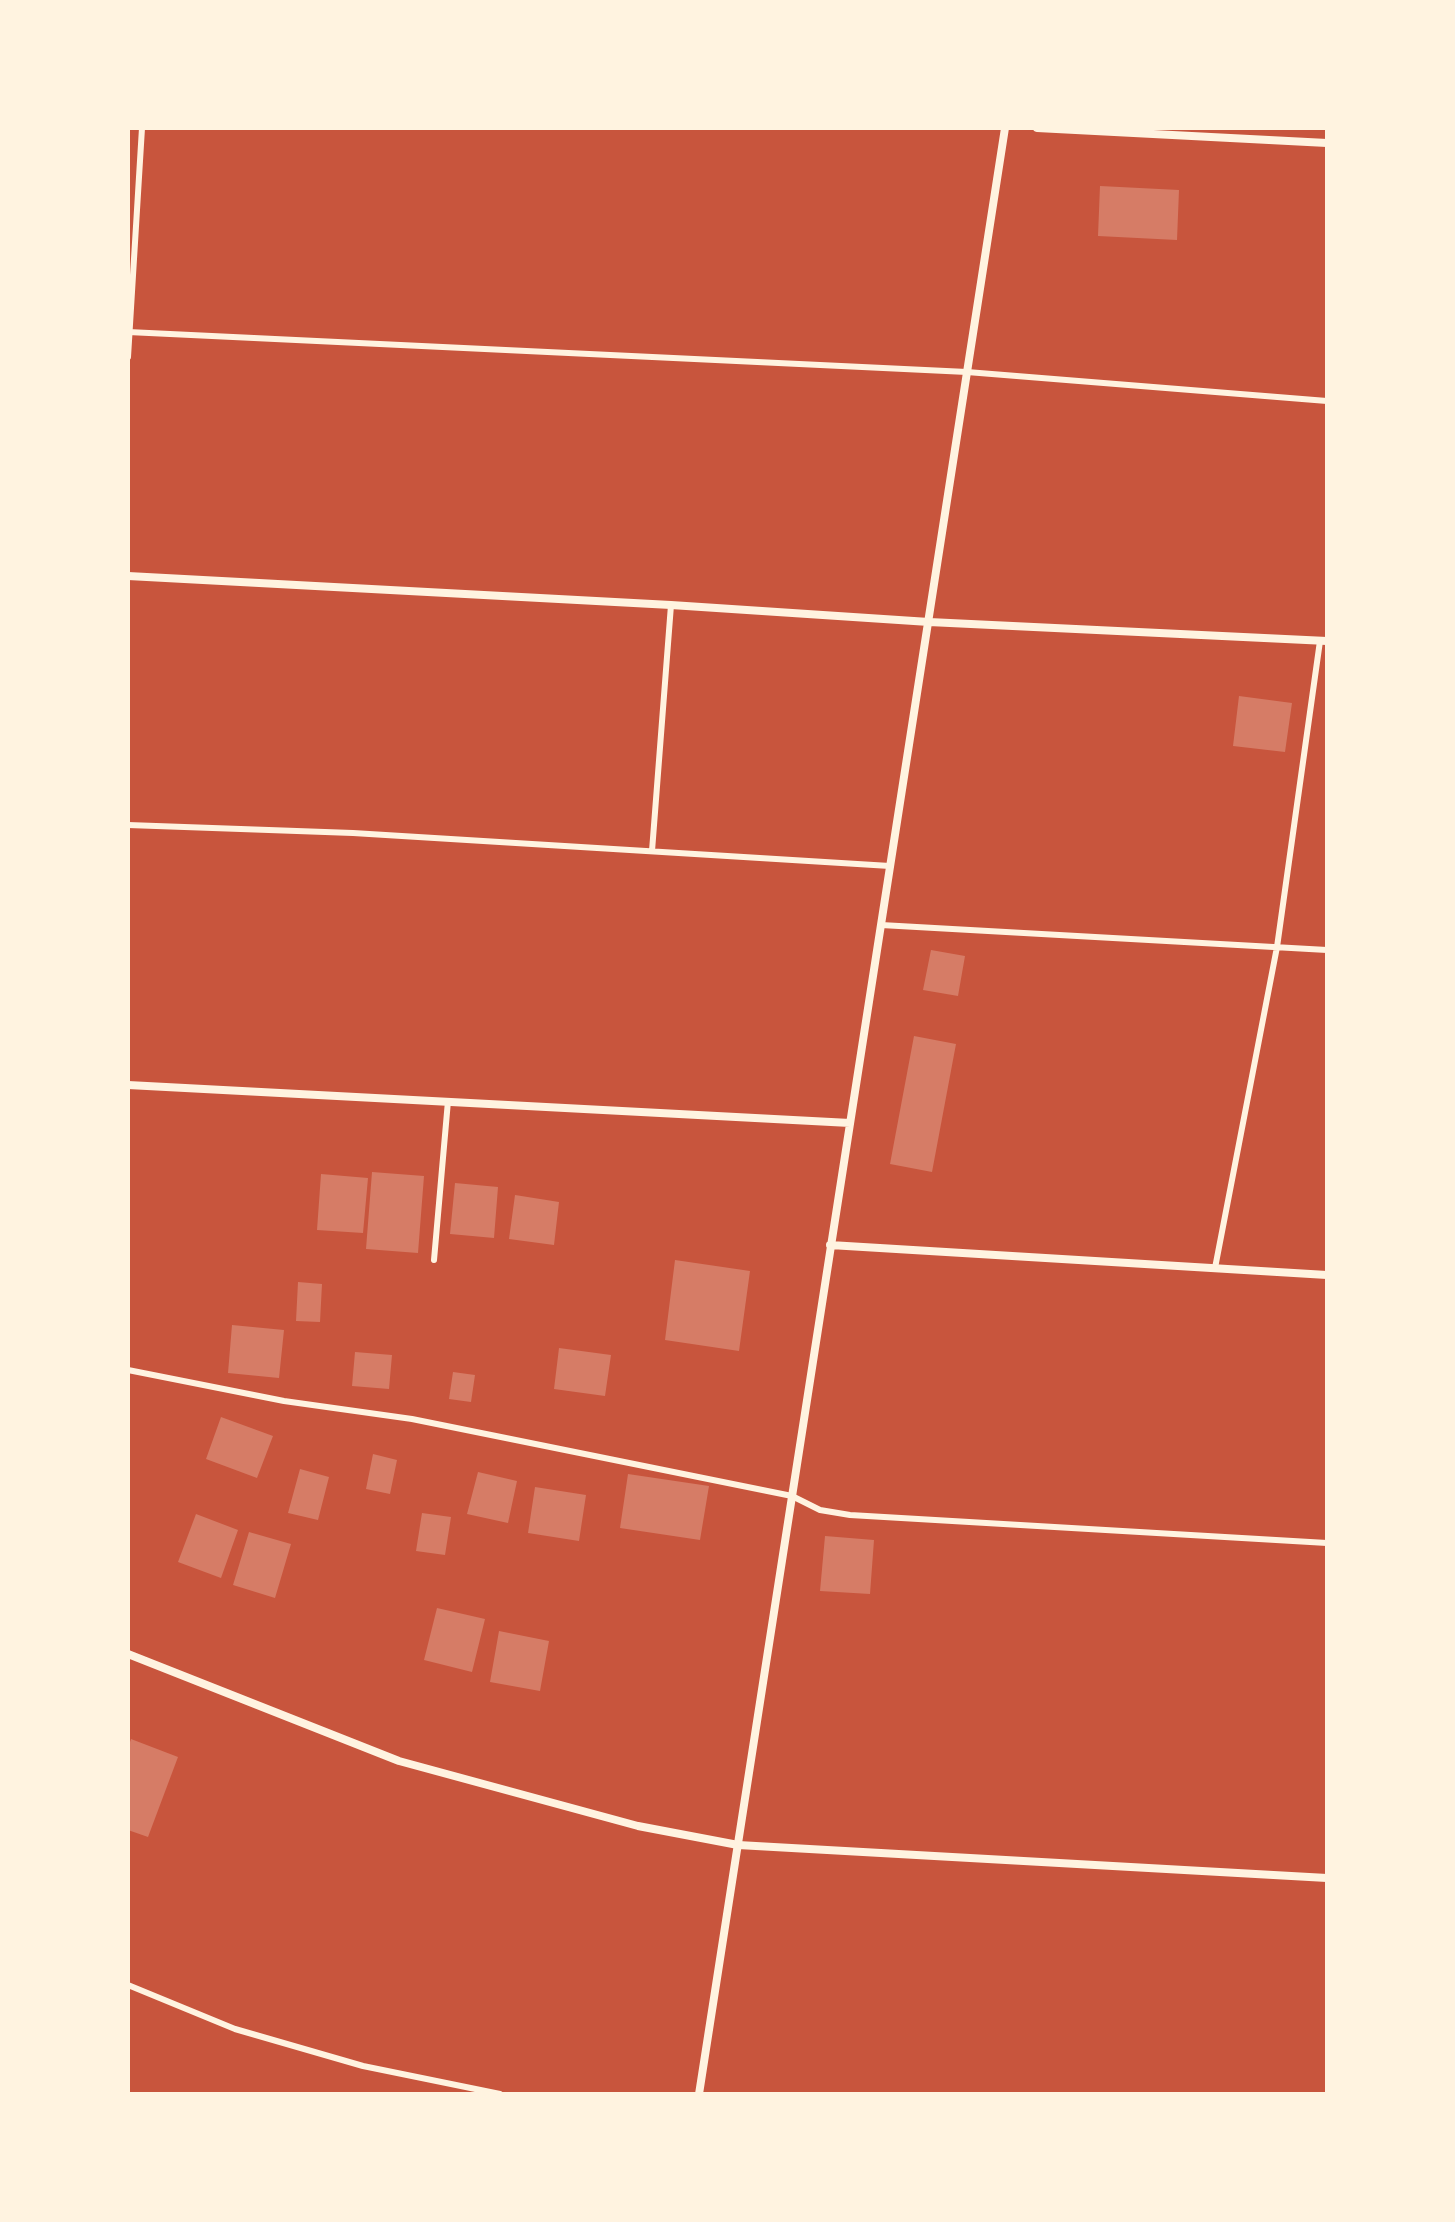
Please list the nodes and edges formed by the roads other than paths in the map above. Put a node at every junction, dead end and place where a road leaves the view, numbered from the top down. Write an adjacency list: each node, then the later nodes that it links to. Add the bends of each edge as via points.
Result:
1 (142, 128): 5 (lane)
2 (1005, 128): 7 (street)
3 (1037, 128): 4 (street)
4 (1327, 143)
5 (129, 332): 6 (lane); 7 (lane)
6 (128, 357)
7 (967, 372): 8 (lane); 11 (street)
8 (1327, 401)
9 (128, 576): 10 (street)
10 (671, 605): 11 (street); 14 (lane)
11 (929, 622): 12 (street); 15 (street)
12 (1324, 641): 17 (lane)
13 (128, 825): 14 (lane)
14 (652, 851): 15 (lane)
15 (890, 866): 16 (street)
16 (881, 925): 17 (lane); 21 (street)
17 (1277, 947): 18 (lane); 24 (lane)
18 (1327, 950)
19 (128, 1085): 20 (street)
20 (448, 1101): 21 (street); 23 (lane)
21 (850, 1123): 22 (street)
22 (830, 1245): 24 (street); 27 (street)
23 (434, 1260)
24 (1215, 1268): 25 (street)
25 (1327, 1275)
26 (128, 1370): 27 (lane, via 284,1401 412,1419)
27 (792, 1496): 28 (lane, via 820,1510 850,1515); 30 (street)
28 (1327, 1543)
29 (128, 1654): 30 (street, via 399,1761 638,1826)
30 (738, 1845): 31 (street); 34 (street)
31 (1327, 1878)
32 (128, 1985): 33 (lane, via 235,2029 363,2066)
33 (500, 2094)
34 (699, 2094)

